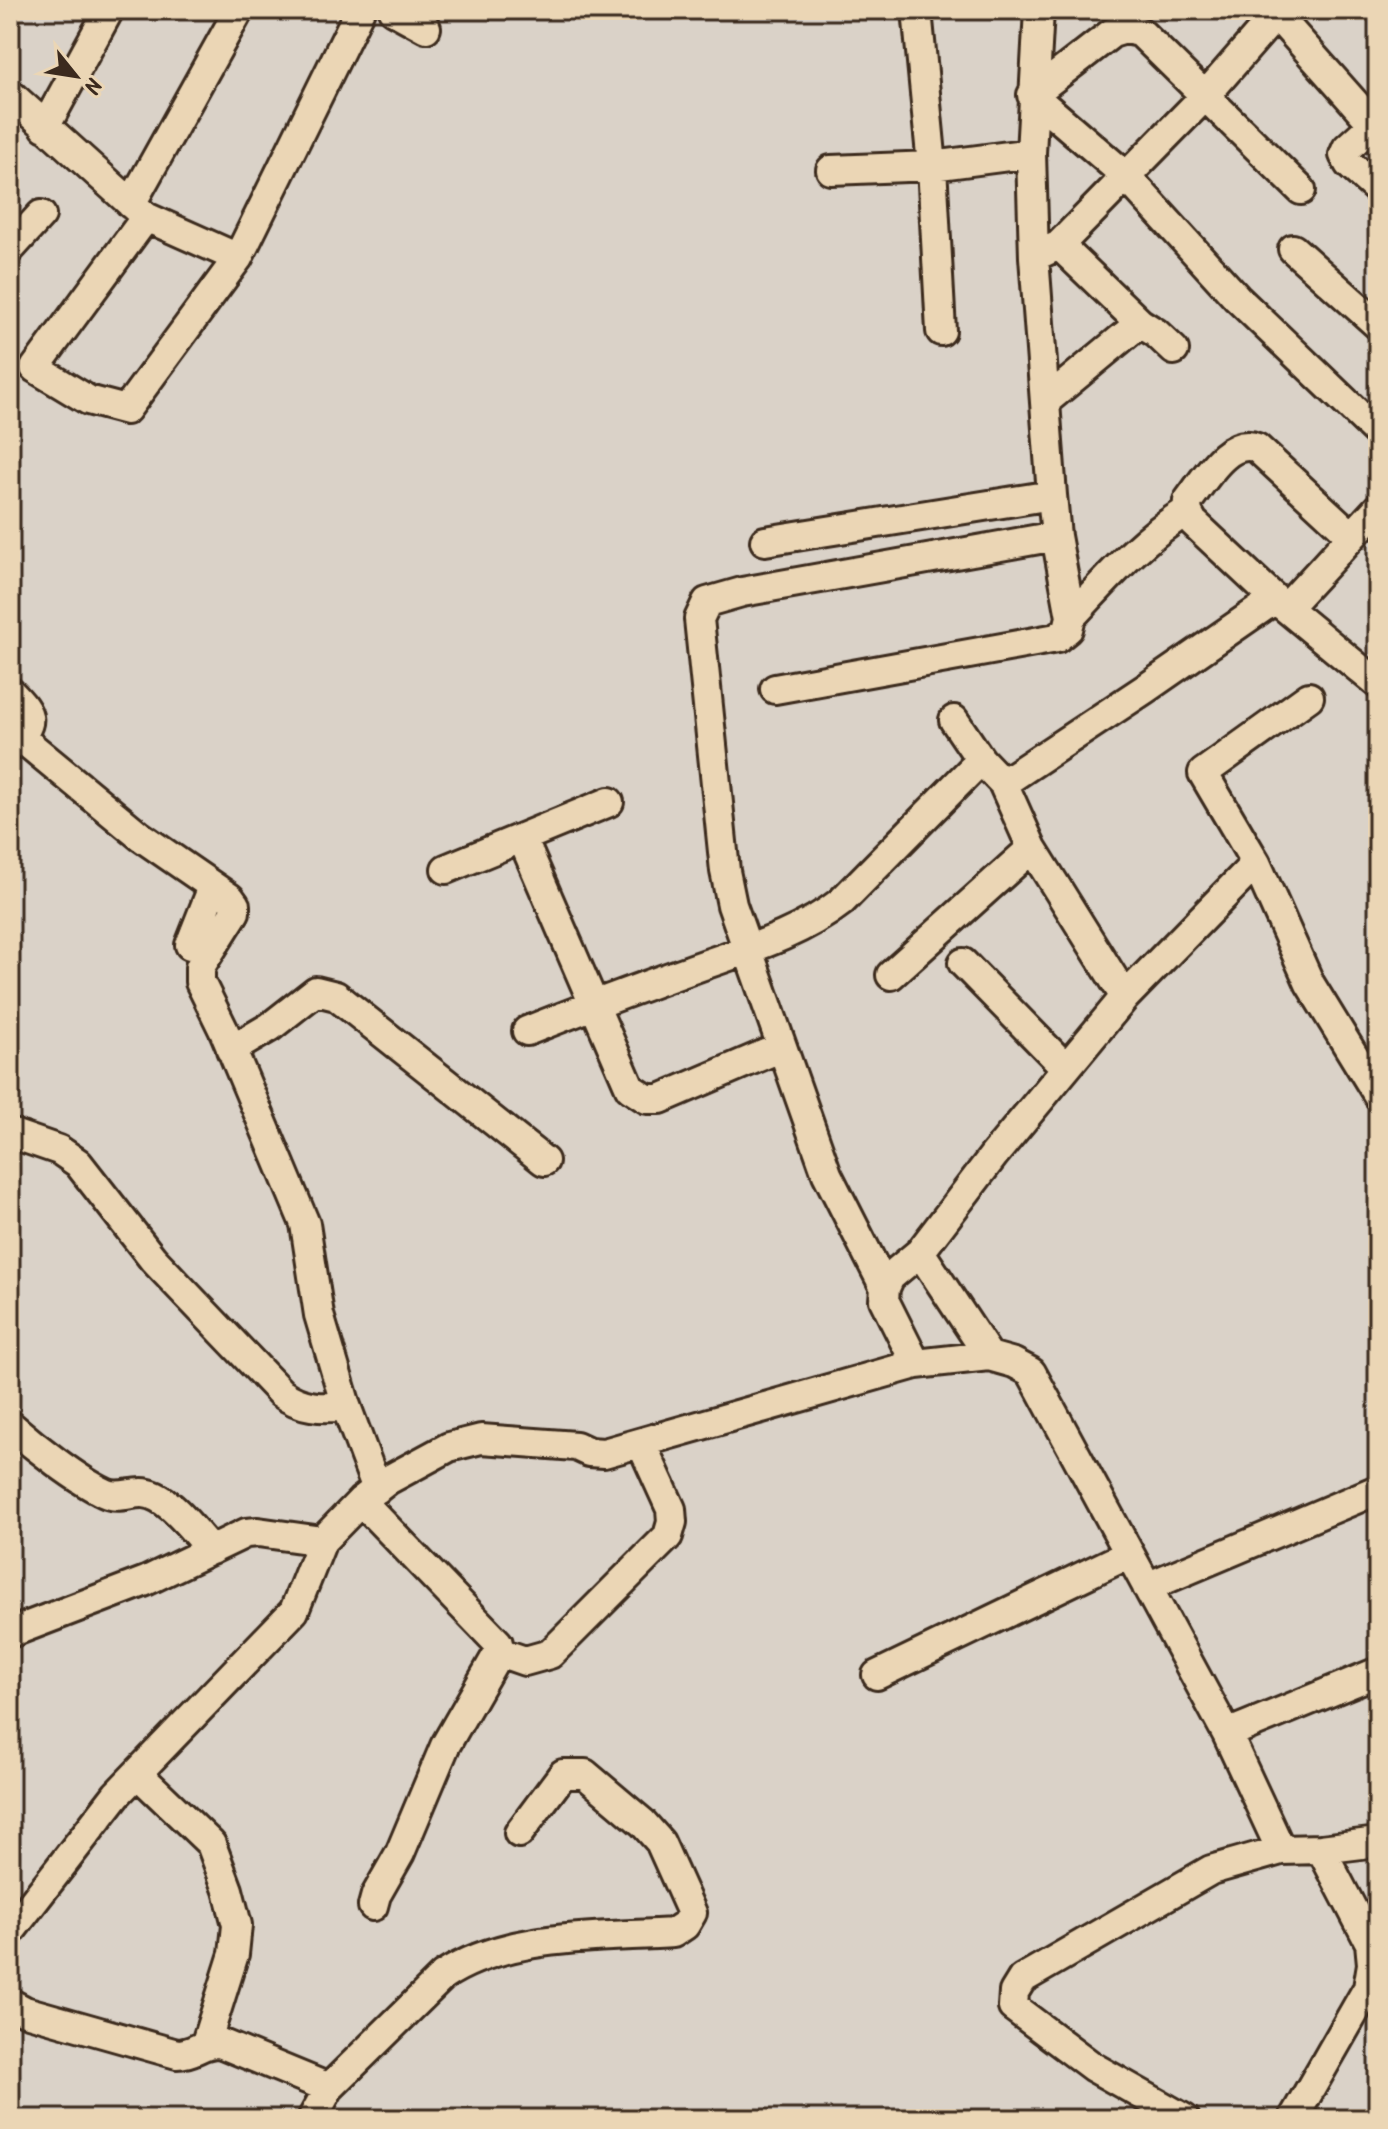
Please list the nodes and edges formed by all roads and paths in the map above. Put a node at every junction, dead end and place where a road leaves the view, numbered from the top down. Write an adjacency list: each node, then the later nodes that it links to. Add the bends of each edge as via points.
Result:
1 (109, 10): 13 (street)
2 (239, 10): 20 (street)
3 (360, 10): 25 (street)
4 (393, 10): 8 (street)
5 (917, 10): 15 (street)
6 (1039, 10): 10 (street)
7 (1276, 11): 11 (street); 12 (street)
8 (426, 28)
9 (10, 94): 13 (street)
10 (1032, 95): 11 (street, via 1112,33 1125,29 1140,32); 14 (street); 17 (street)
11 (1206, 95): 17 (street); 18 (street)
12 (1376, 122): 19 (street, via 1344,155)
13 (45, 127): 20 (street)
14 (1031, 153): 15 (street); 24 (street)
15 (932, 166): 16 (street); 28 (street)
16 (831, 170)
17 (1126, 176): 24 (street); 31 (street, via 1237,298)
18 (1301, 190)
19 (1378, 190)
20 (138, 210): 25 (street); 25 (street, via 35,368 88,400 126,410)
21 (41, 215): 22 (street)
22 (10, 249)
23 (1293, 249): 27 (street)
24 (1047, 251): 26 (street); 30 (street)
25 (238, 258)
26 (1140, 323): 29 (street); 30 (street)
27 (1378, 325)
28 (941, 331)
29 (1174, 350)
30 (1047, 400): 32 (street)
31 (1378, 433)
32 (1052, 495): 35 (street); 37 (street)
33 (1378, 508): 36 (street)
34 (1187, 511): 36 (street, via 1188,501 1231,450 1250,445); 38 (street); 39 (street, via 1141,543)
35 (1056, 536): 39 (street); 53 (street, via 707,602 699,619 725,871)
36 (1352, 536): 38 (street)
37 (765, 541)
38 (1280, 603): 40 (street); 47 (street)
39 (1071, 617): 41 (street, via 1068,629 1057,638)
40 (1378, 684)
41 (775, 689)
42 (10, 692): 45 (street, via 29,716 28,726)
43 (1309, 697): 51 (street, via 1203,773)
44 (954, 720): 46 (street)
45 (15, 741): 60 (street, via 235,905 200,967 189,961)
46 (981, 760): 47 (street); 53 (street, via 820,919)
47 (1003, 783): 50 (street)
48 (609, 802): 49 (street)
49 (522, 838): 52 (street); 57 (street)
50 (1032, 848): 55 (street); 56 (street)
51 (1256, 863): 56 (street); 62 (street, via 1310,984)
52 (446, 869)
53 (746, 950): 57 (street); 59 (street)
54 (963, 963): 61 (street)
55 (891, 975)
56 (1125, 997): 61 (street)
57 (593, 1005): 58 (street); 59 (street, via 630,1088 647,1099 660,1099)
58 (527, 1031)
59 (782, 1047): 66 (street, via 827,1174)
60 (231, 1050): 64 (street, via 316,991 324,991); 69 (street, via 305,1224 319,1315)
61 (1065, 1067): 65 (street)
62 (1378, 1095)
63 (10, 1133): 69 (street, via 59,1150 78,1163 153,1259 281,1393 307,1406)
64 (544, 1161)
65 (920, 1252): 66 (street, via 890,1277); 67 (street)
66 (885, 1288): 68 (street, via 884,1300)
67 (989, 1356): 68 (street); 76 (street, via 1031,1372)
68 (916, 1364): 71 (street)
69 (346, 1406): 73 (street)
70 (10, 1425): 75 (street, via 104,1493 143,1493 164,1500)
71 (641, 1443): 73 (street, via 604,1453 481,1439 449,1447); 79 (street, via 671,1509 668,1536 550,1654 525,1661)
72 (1377, 1490): 77 (street)
73 (369, 1495): 74 (street); 79 (street, via 498,1643)
74 (322, 1541): 75 (street, via 258,1532); 83 (street, via 294,1611)
75 (211, 1550): 78 (street)
76 (1129, 1554): 77 (street); 81 (street)
77 (1147, 1587): 82 (street)
78 (10, 1633)
79 (499, 1652): 88 (street, via 445,1746)
80 (1378, 1672): 82 (street)
81 (877, 1675)
82 (1227, 1734): 87 (street)
83 (138, 1774): 89 (street); 91 (street, via 211,1844 237,1925 234,1954)
84 (519, 1833): 92 (street, via 563,1774 585,1774 660,1842 692,1913 673,1933 533,1943 458,1966)
85 (1378, 1842): 86 (street)
86 (1321, 1849): 87 (street); 95 (street, via 1370,1943 1372,1964 1368,1988)
87 (1281, 1850): 94 (street, via 1211,1870 1022,1979 1014,1992 1013,2007 1082,2058)
88 (373, 1906)
89 (10, 1932)
90 (10, 2003): 91 (street, via 177,2054)
91 (206, 2043): 92 (street, via 220,2043)
92 (329, 2088): 93 (street)
93 (312, 2119)
94 (1185, 2119)
95 (1293, 2119)

